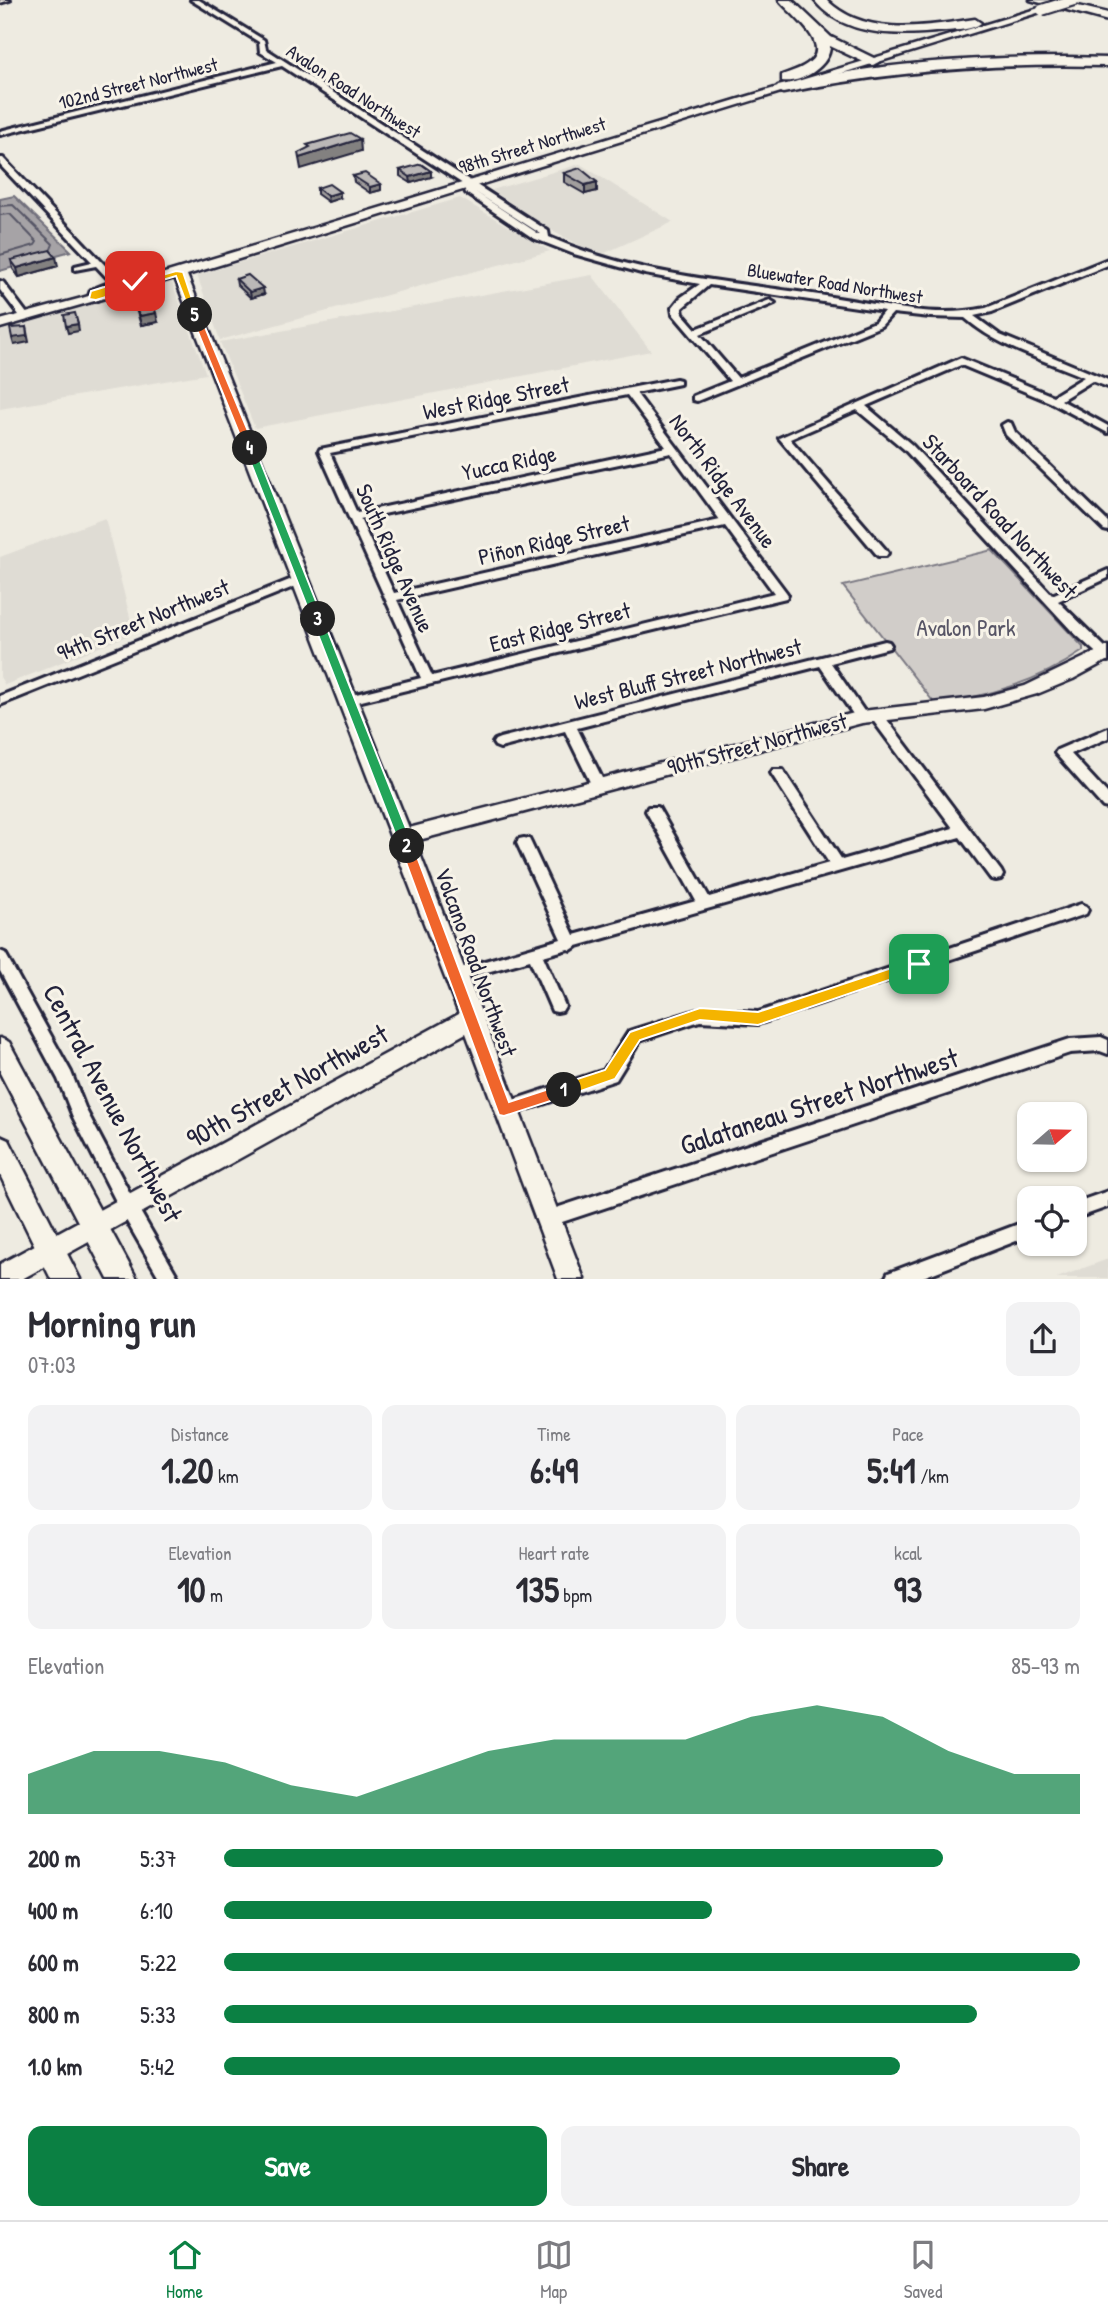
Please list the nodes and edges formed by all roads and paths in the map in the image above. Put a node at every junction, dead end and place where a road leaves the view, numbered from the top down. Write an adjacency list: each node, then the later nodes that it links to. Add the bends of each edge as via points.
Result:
1 (6, 0): 8 (street)
2 (194, 0): 16 (street, Avalon Road Northwest, via 261,41 263,50)
3 (785, 0): 13 (highway)
4 (820, 0): 12 (highway, via 840,16 886,28 928,30)
5 (1049, 0): 10 (main road, 98th Street Northwest)
6 (1074, 0): 10 (main road, 98th Street Northwest, bridge)
7 (1096, 0): 9 (highway)
8 (0, 1)
9 (1108, 3)
10 (1035, 6): 11 (highway); 12 (main road, 98th Street Northwest); 14 (main road, 98th Street Northwest)
11 (1108, 17)
12 (975, 23): 14 (main road, 98th Street Northwest)
13 (813, 28): 14 (highway, via 826,40); 17 (highway, via 824,48 819,61)
14 (868, 59): 17 (main road, 98th Street Northwest)
15 (1108, 62): 17 (highway, via 922,66)
16 (284, 63): 18 (street, 102nd Street Northwest); 20 (street, Avalon Road Northwest)
17 (778, 86): 20 (main road, 98th Street Northwest)
18 (0, 133)
19 (0, 160): 22 (street)
20 (462, 181): 21 (main road, 98th Street Northwest); 25 (main road, 98th Street Northwest); 27 (street, Bluewater Road Northwest, via 469,191 536,236 599,261)
21 (228, 248): 25 (main road, via 178,268); 26 (main road, 98th Street Northwest)
22 (97, 262): 24 (street); 28 (street)
23 (1108, 262): 35 (street, Bluewater Road Northwest)
24 (78, 268)
25 (179, 272): 30 (main road, 98th Street Northwest); 55 (main road, Volcano Road Northwest)
26 (149, 273): 28 (main road, 98th Street Northwest); 30 (main road)
27 (708, 281): 32 (street, Bluewater Road Northwest); 37 (street, via 677,308)
28 (117, 283): 30 (street); 33 (main road, 98th Street Northwest)
29 (0, 284): 33 (street)
30 (94, 295): 33 (main road, 98th Street Northwest)
31 (770, 303): 37 (street)
32 (890, 310): 35 (street, Bluewater Road Northwest); 40 (street, via 878,324)
33 (22, 314): 34 (main road, 98th Street Northwest); 36 (main road, 98th Street Northwest)
34 (0, 315)
35 (967, 315): 38 (street, via 996,337)
36 (0, 324)
37 (694, 332): 40 (street)
38 (1092, 377): 41 (street); 44 (street)
39 (676, 382): 42 (street, West Ridge Street)
40 (736, 382): 43 (street)
41 (1108, 384)
42 (630, 391): 48 (street, North Ridge Avenue); 49 (street, West Ridge Street)
43 (697, 398)
44 (1054, 400): 45 (street, via 961,361); 47 (street)
45 (859, 406): 53 (street, via 784,438); 58 (street, Starboard Road Northwest, via 908,447)
46 (1007, 425): 52 (street)
47 (1108, 430)
48 (673, 449): 50 (street, Yucca Ridge); 51 (street, North Ridge Avenue)
49 (324, 451): 50 (street, South Ridge Avenue)
50 (353, 517): 57 (street, South Ridge Avenue)
51 (727, 522): 56 (street, North Ridge Avenue); 57 (street, Piñon Ridge Street)
52 (1108, 528)
53 (882, 553)
54 (1108, 574): 58 (street)
55 (302, 579): 63 (main road, Volcano Road Northwest); 64 (street, 94th Street Northwest)
56 (782, 596): 62 (street, East Ridge Street)
57 (389, 598): 62 (street, South Ridge Avenue)
58 (1051, 600): 60 (street, Starboard Road Northwest)
59 (885, 645): 61 (street, West Bluff Street Northwest)
60 (1107, 654): 65 (main road, 90th Street Northwest, via 1031,690 985,703)
61 (823, 661): 65 (street); 66 (street, West Bluff Street Northwest)
62 (428, 681): 63 (street, East Ridge Street)
63 (349, 700): 74 (main road, Volcano Road Northwest)
64 (0, 701)
65 (870, 716): 70 (main road, 90th Street Northwest); 73 (street)
66 (569, 726): 68 (street, West Bluff Street Northwest); 70 (street)
67 (1108, 733): 71 (street, via 1062,753)
68 (500, 743)
69 (778, 773): 76 (street)
70 (599, 786): 74 (main road, 90th Street Northwest)
71 (1108, 803)
72 (653, 811): 78 (street)
73 (962, 831): 76 (street); 77 (street)
74 (403, 836): 83 (main road, Volcano Road Northwest)
75 (524, 844): 80 (street)
76 (839, 867): 78 (street)
77 (996, 875)
78 (706, 905): 80 (street)
79 (1081, 910): 88 (street, via 758,1018 700,1014 635,1036 610,1075)
80 (571, 944): 81 (street)
81 (535, 954): 83 (street); 84 (street)
82 (0, 957): 92 (street, Central Avenue Northwest)
83 (455, 975): 85 (main road, Volcano Road Northwest)
84 (557, 1006)
85 (471, 1019): 88 (main road, Volcano Road Northwest); 92 (main road, 90th Street Northwest)
86 (1108, 1047): 93 (street, Galataneau Street Northwest, via 1070,1046)
87 (0, 1049): 94 (main road)
88 (504, 1110): 93 (main road, Volcano Road Northwest)
89 (0, 1148): 96 (main road)
90 (1108, 1199): 91 (street)
91 (1087, 1206)
92 (128, 1207): 94 (main road, 90th Street Northwest); 100 (street, Central Avenue Northwest)
93 (547, 1219): 101 (main road, Volcano Road Northwest)
94 (94, 1224): 96 (main road, 90th Street Northwest); 99 (main road)
95 (1017, 1233): 102 (street)
96 (51, 1249): 97 (main road, 90th Street Northwest); 98 (main road)
97 (0, 1278)
98 (66, 1279)
99 (123, 1279)
100 (170, 1279)
101 (570, 1279)
102 (894, 1279)

